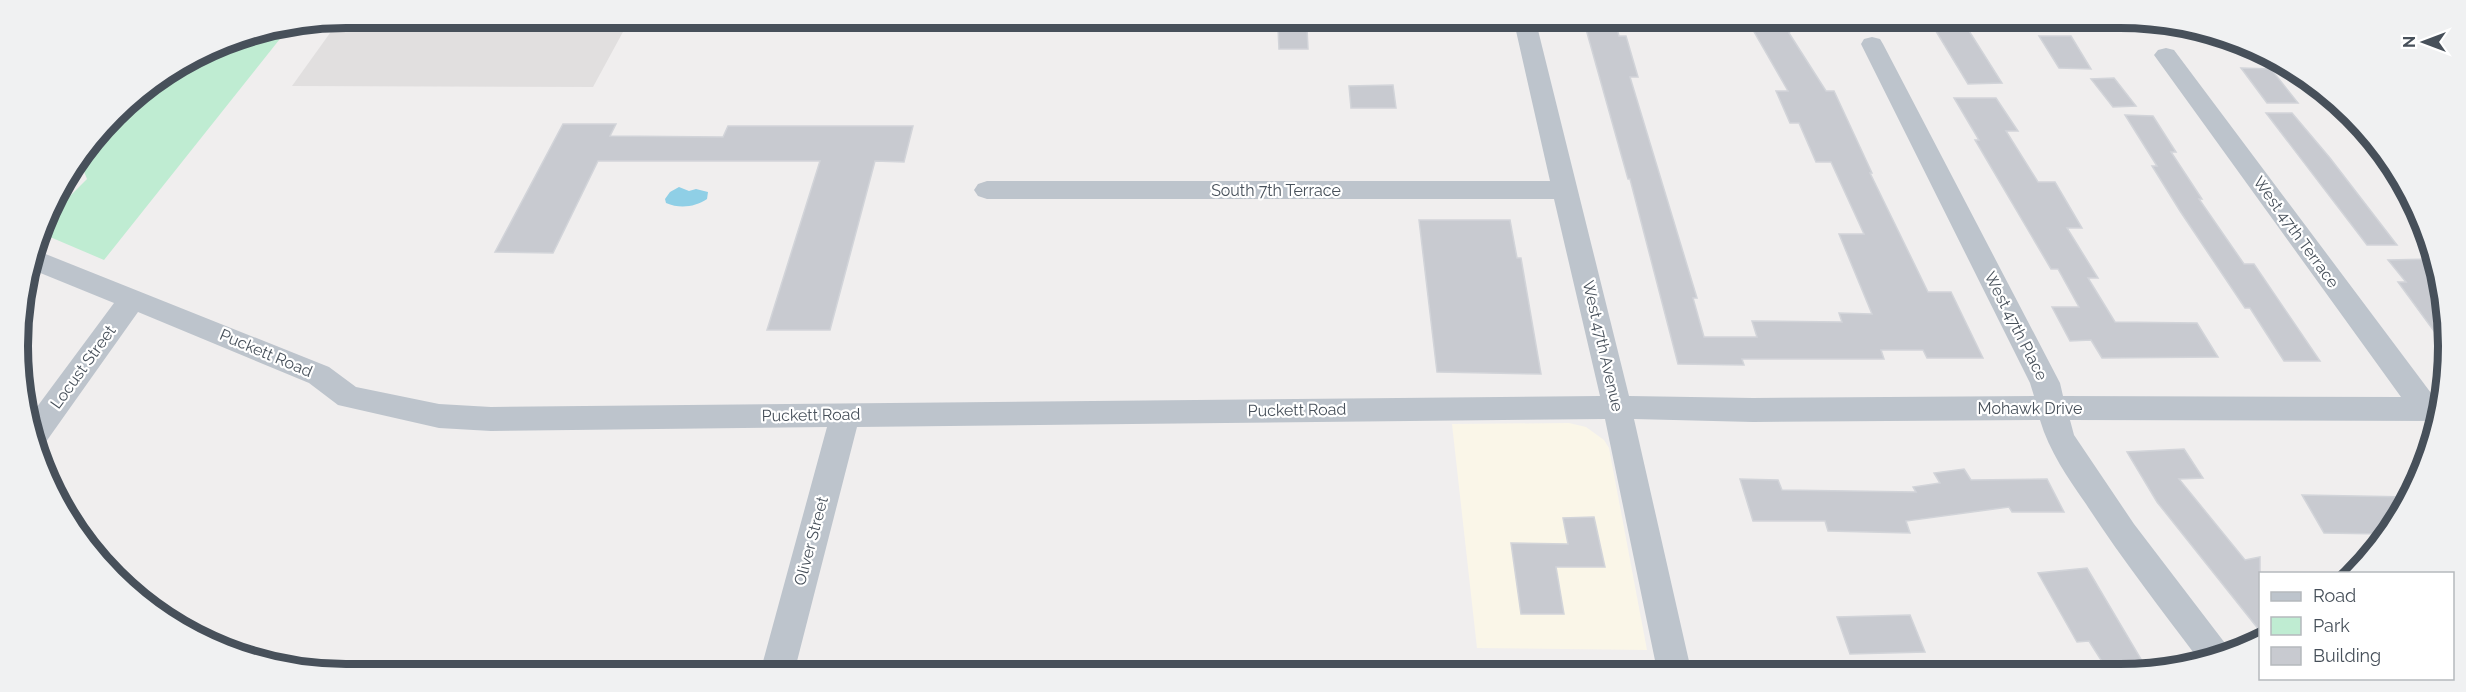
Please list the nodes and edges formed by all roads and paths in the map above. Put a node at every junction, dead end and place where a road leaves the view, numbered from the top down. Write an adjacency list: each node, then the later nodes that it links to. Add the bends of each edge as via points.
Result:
1 (1526, 28): 5 (street, West 47th Avenue)
2 (1872, 44): 10 (street, West 47th Place, via 2045,383)
3 (2166, 55): 8 (street, West 47th Terrace)
4 (987, 190): 5 (street, South 7th Terrace)
5 (1566, 190): 9 (street, West 47th Avenue)
6 (40, 261): 7 (street, Puckett Road)
7 (133, 297): 12 (street, Puckett Road, via 319,375 348,397 439,416 491,419); 13 (street, Locust Street)
8 (2431, 406)
9 (1617, 407): 10 (street, Mohawk Drive); 12 (street, Puckett Road); 16 (street, West 47th Avenue)
10 (2052, 408): 11 (street, Mohawk Drive); 14 (street, West 47th Place, via 2060,437 2081,472)
11 (2431, 409)
12 (845, 414): 15 (street, Oliver Street)
13 (39, 427)
14 (2212, 650)
15 (779, 664)
16 (1673, 664)

